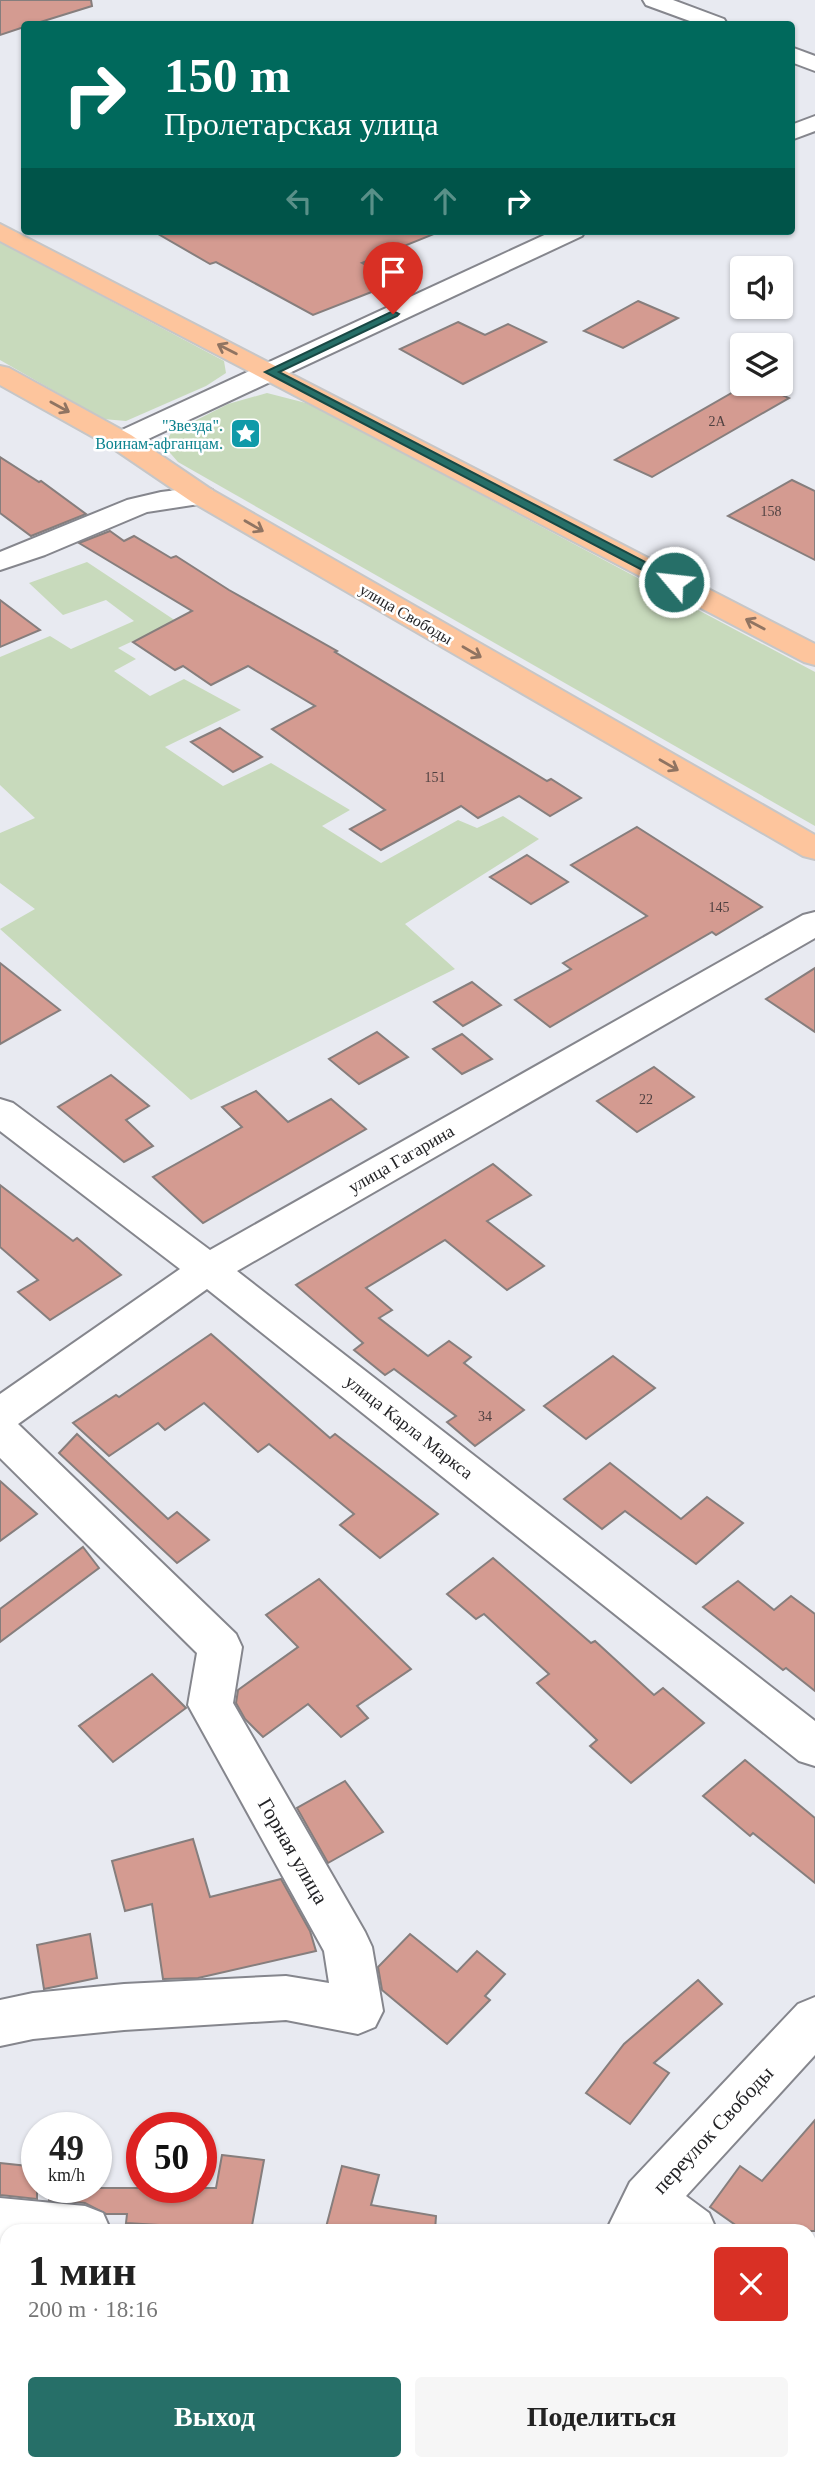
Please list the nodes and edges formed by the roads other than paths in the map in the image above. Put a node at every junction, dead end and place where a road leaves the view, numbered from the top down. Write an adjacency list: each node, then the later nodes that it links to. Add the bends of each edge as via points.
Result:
1 (654, 0): 2 (street)
2 (708, 21)
3 (795, 56): 4 (street)
4 (815, 64)
5 (815, 122): 6 (street)
6 (795, 132)
7 (0, 231): 9 (main road, one-way to 7)
8 (564, 235): 9 (street)
9 (271, 372): 11 (street); 16 (main road, one-way to 9)
10 (0, 374): 11 (main road, улица Свободы, one-way to 11)
11 (121, 441): 12 (main road, улица Свободы)
12 (148, 459): 13 (main road, улица Свободы); 14 (street, via 142,485 132,501)
13 (202, 496): 14 (street, via 138,506); 17 (main road, улица Свободы, one-way to 17)
14 (93, 526): 15 (street)
15 (0, 561)
16 (815, 656)
17 (815, 849)
18 (815, 923): 20 (street, улица Гагарина)
19 (0, 1112): 20 (street, улица Карла Маркса)
20 (208, 1269): 21 (street, улица Гагарина); 23 (street, улица Карла Маркса)
21 (0, 1415)
22 (0, 1432): 25 (street, Горная улица, via 220,1647 210,1705 348,1947 358,2011 286,1998 124,2007)
23 (815, 1747)
24 (815, 2020): 26 (street, переулок Свободы)
25 (0, 2023)
26 (640, 2216): 27 (street, переулок Свободы)
27 (667, 2224)

